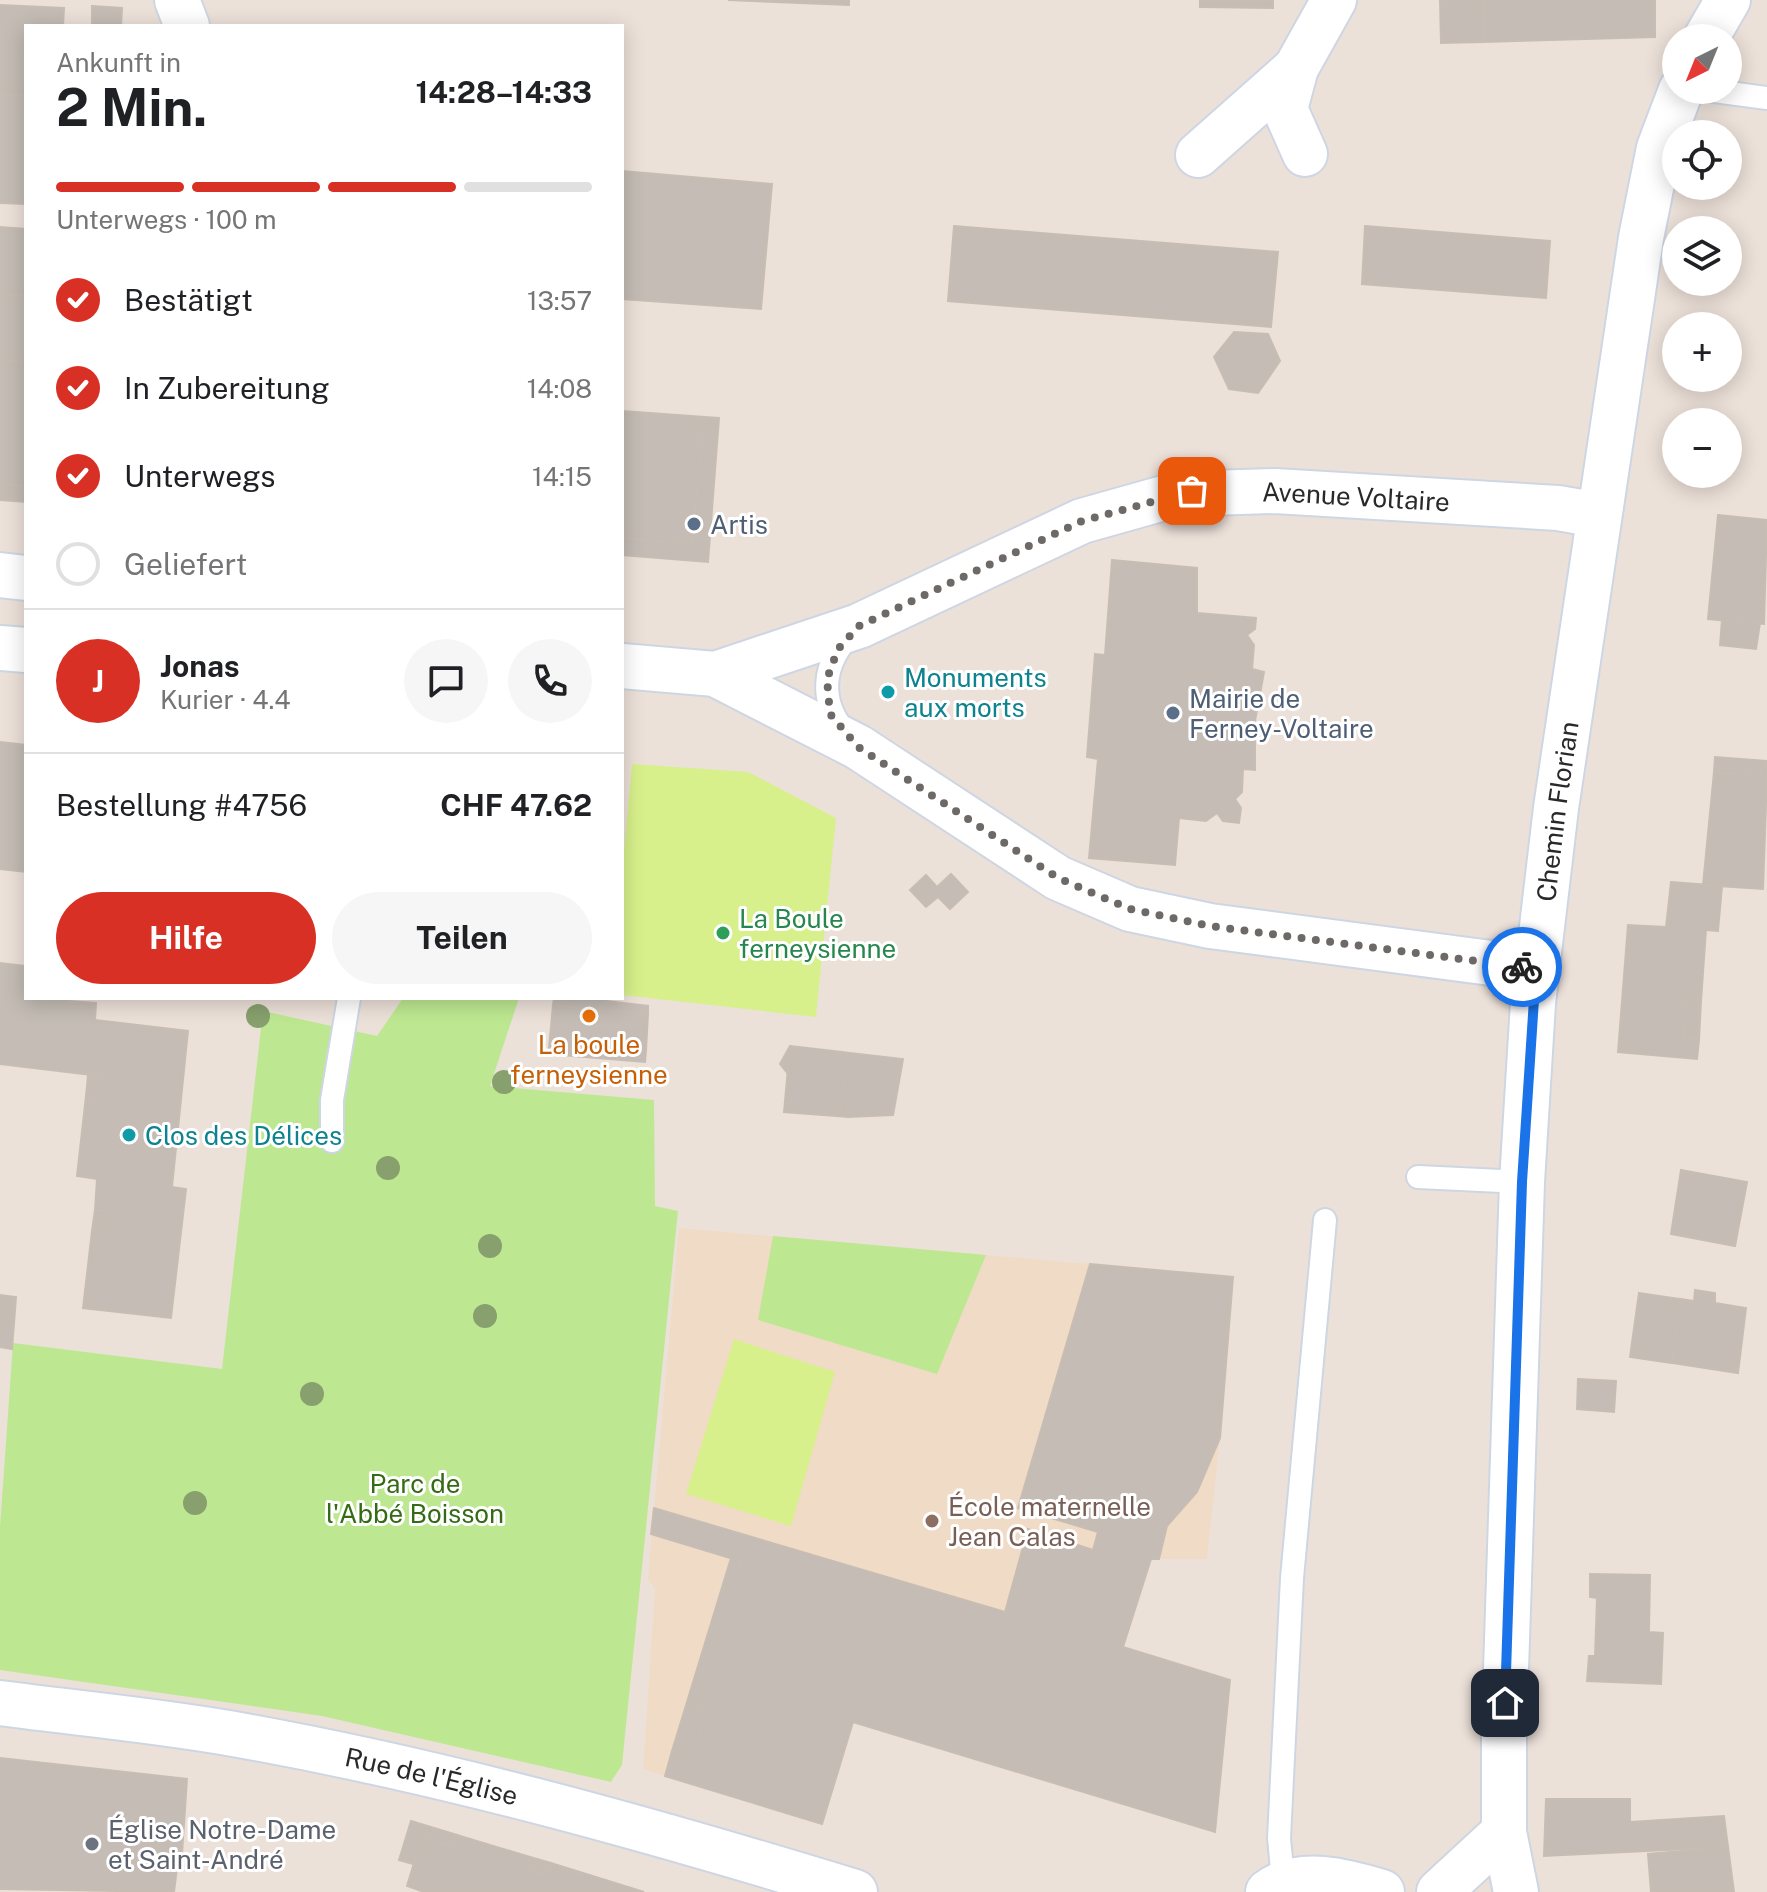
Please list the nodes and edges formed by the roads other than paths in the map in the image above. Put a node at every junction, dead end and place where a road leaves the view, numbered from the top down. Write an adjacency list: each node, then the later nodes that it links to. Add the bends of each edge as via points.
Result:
1 (177, 0): 4 (street)
2 (1334, 0): 6 (street)
3 (1728, 0): 5 (street)
4 (186, 24)
5 (1714, 24)
6 (1296, 68): 10 (street, via 1285,109); 11 (street)
7 (1742, 95): 8 (lane)
8 (1767, 98)
9 (1676, 104): 12 (street, Chemin Florian, via 1659,148 1641,238)
10 (1305, 154)
11 (1198, 155)
12 (1598, 515): 15 (street, Avenue Voltaire, via 1275,491 1192,491 1082,521); 21 (street, Chemin Florian)
13 (0, 575): 14 (street)
14 (24, 578)
15 (859, 626): 19 (street, Avenue Voltaire); 20 (lane, via 838,649 827,679 830,714)
16 (0, 648): 17 (street)
17 (24, 650)
18 (624, 666): 19 (street, Avenue Voltaire)
19 (715, 674): 20 (street, Avenue Voltaire)
20 (858, 747): 21 (street, Avenue Voltaire, via 1058,878 1130,909 1210,926)
21 (1536, 969): 25 (street, Chemin Florian)
22 (349, 1000): 23 (lane, via 332,1100)
23 (332, 1141)
24 (1418, 1177): 25 (lane)
25 (1522, 1182): 28 (street, Chemin Florian)
26 (1325, 1220): 29 (lane, via 1292,1578)
27 (0, 1703): 30 (street, Rue de l'Église, via 226,1733 366,1762 637,1828)
28 (1504, 1832): 32 (street); 33 (street, Chemin Florian)
29 (1275, 1886): 31 (street, via 1321,1878)
30 (855, 1892)
31 (1382, 1892)
32 (1439, 1892)
33 (1516, 1892)

